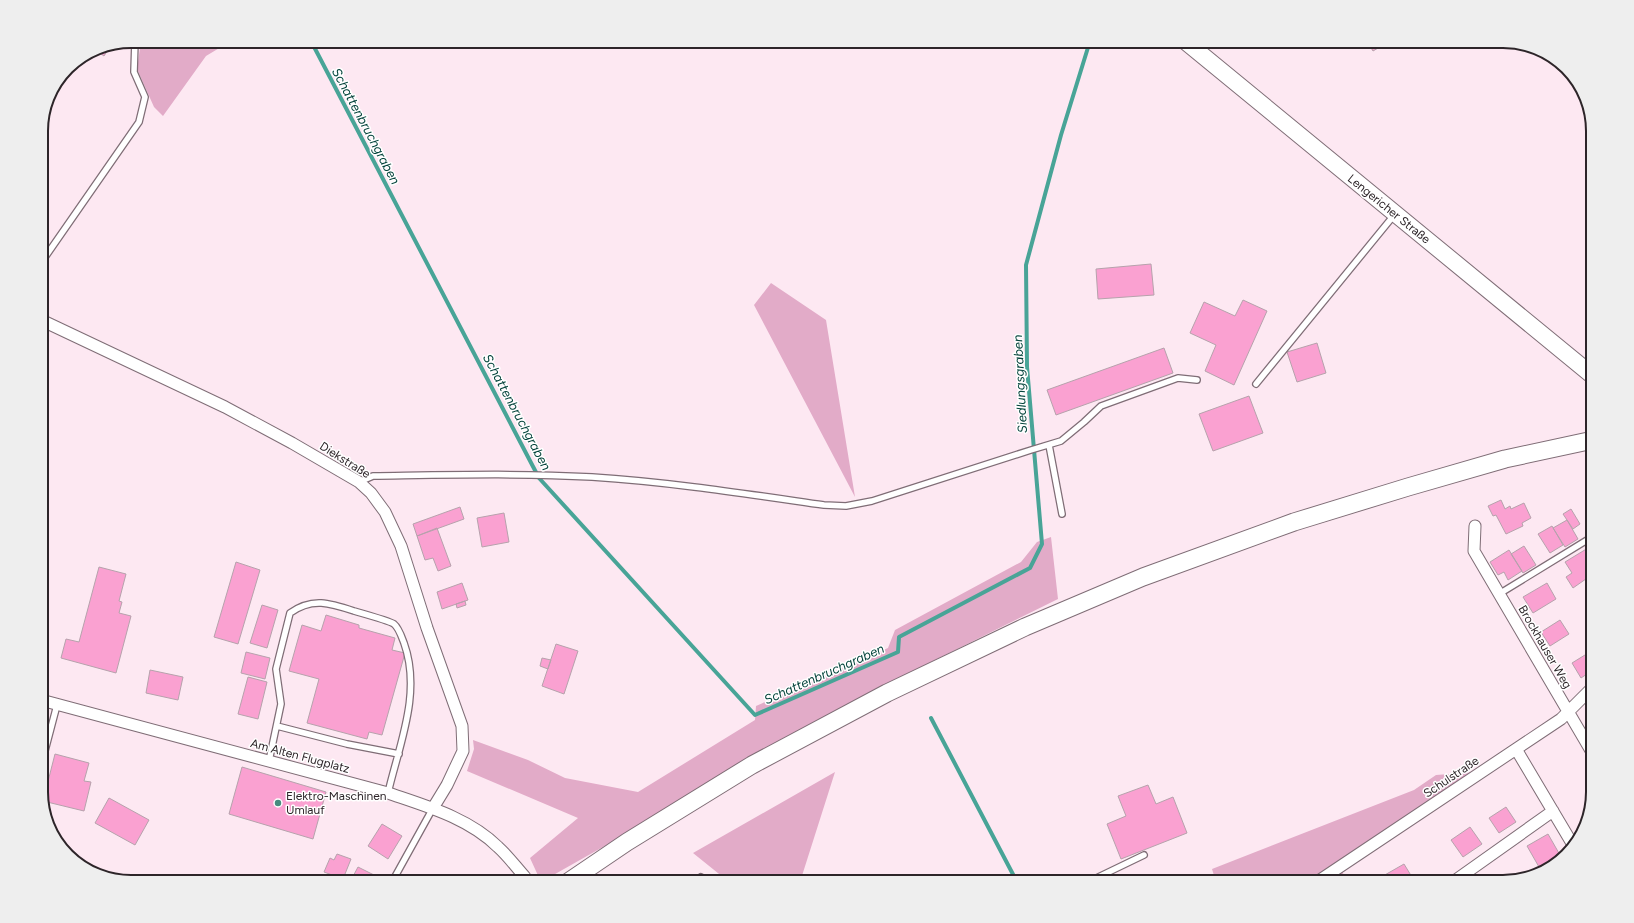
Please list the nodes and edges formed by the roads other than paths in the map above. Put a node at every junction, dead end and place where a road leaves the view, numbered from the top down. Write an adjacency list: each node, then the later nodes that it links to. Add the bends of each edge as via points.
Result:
1 (135, 48): 4 (lane, via 134,72 146,97 139,122)
2 (1193, 48): 3 (main road, Lengericher Straße)
3 (1395, 214): 6 (main road, Lengericher Straße); 8 (lane)
4 (48, 253)
5 (48, 323): 11 (street, Diekstraße, via 225,407 292,442)
6 (1586, 370)
7 (1197, 380): 10 (lane, via 1178,378 1101,406 1061,441)
8 (1256, 384)
9 (1586, 442): 33 (main road, via 1505,459 1400,489 1294,522 1143,576 1025,627 881,696 752,765)
10 (1047, 446): 11 (lane, via 872,501 846,506 677,484 591,477 373,476); 12 (lane)
11 (358, 482): 27 (street, Diekstraße, via 371,492 385,512 401,546 462,726 463,751)
12 (1062, 514)
13 (1475, 526): 15 (street, Brockhauser Weg, via 1474,551)
14 (1586, 541): 15 (lane)
15 (1499, 594): 19 (street, Brockhauser Weg)
16 (1586, 693): 19 (street, Schulstraße)
17 (48, 702): 18 (street, Am Alten Flugplatz)
18 (57, 704): 21 (lane); 25 (street, Am Alten Flugplatz)
19 (1567, 712): 22 (street, Brockhauser Weg); 23 (street, Schulstraße, via 1561,719)
20 (277, 726): 24 (lane); 24 (lane, via 281,704 276,669 290,613 300,606 312,603 332,604 394,624 400,634 410,668 410,699); 25 (lane)
21 (48, 739)
22 (1586, 743)
23 (1516, 748): 28 (street); 35 (street, Schulstraße)
24 (399, 754): 26 (lane)
25 (269, 761): 26 (street, Am Alten Flugplatz)
26 (388, 793): 27 (street, Am Alten Flugplatz)
27 (433, 808): 31 (lane); 32 (street, Am Alten Flugplatz, via 475,828 498,846)
28 (1553, 811): 29 (street); 36 (street)
29 (1570, 841)
30 (1144, 856): 34 (lane)
31 (396, 875)
32 (523, 875)
33 (578, 875)
34 (1103, 875)
35 (1327, 875)
36 (1463, 875)

